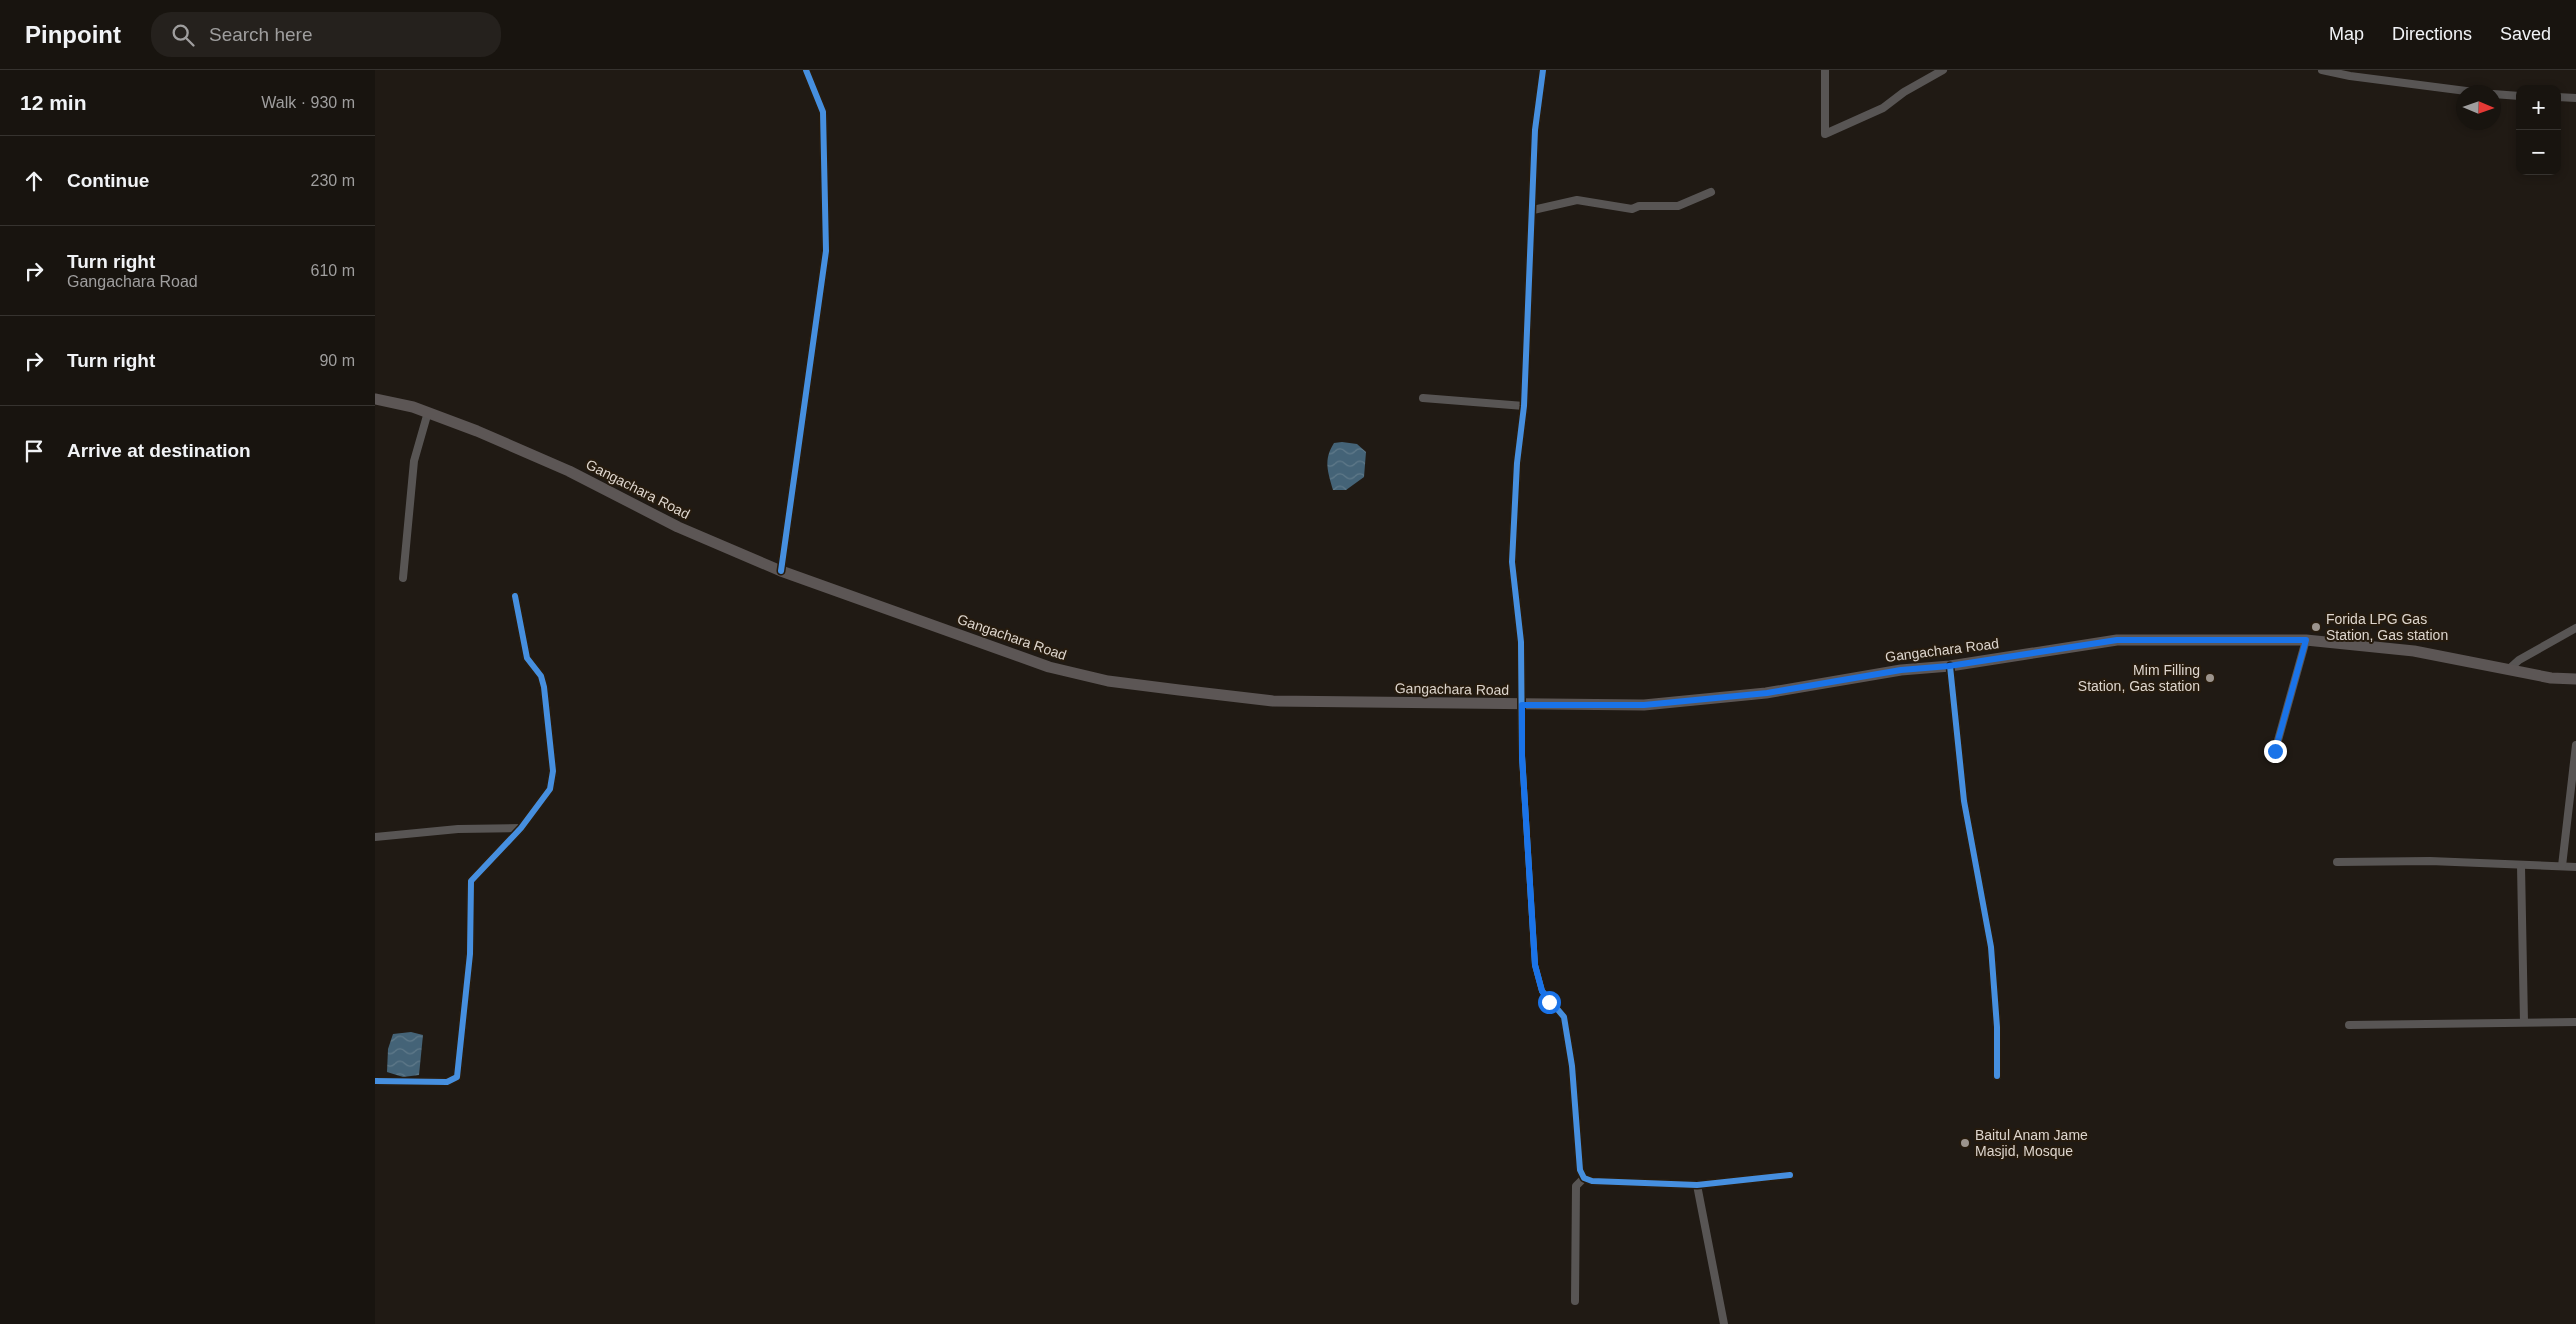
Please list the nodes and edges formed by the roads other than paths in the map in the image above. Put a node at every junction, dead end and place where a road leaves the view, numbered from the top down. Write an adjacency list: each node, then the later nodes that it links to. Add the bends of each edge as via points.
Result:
1 (806, 70): 18 (street, via 823,112 826,251)
2 (1543, 70): 13 (street, via 1535,130)
3 (1825, 70): 4 (street, via 1825,134 1883,108)
4 (1943, 70)
5 (2322, 70): 6 (street)
6 (2350, 73): 7 (street)
7 (2456, 89)
8 (2501, 95): 9 (street)
9 (2516, 96)
10 (2561, 98): 11 (street)
11 (2576, 98)
12 (1711, 192): 13 (street, via 1678,206 1639,206 1632,209 1577,200)
13 (1533, 210): 16 (street)
14 (1423, 398): 16 (street)
15 (375, 399): 17 (main road, Gangachara Road)
16 (1524, 406): 26 (street, via 1517,463 1512,562 1521,642)
17 (428, 412): 18 (main road, Gangachara Road, via 569,471 678,526); 19 (street, via 414,462)
18 (781, 571): 26 (main road, Gangachara Road, via 1049,667 1108,681 1273,701)
19 (403, 578)
20 (515, 596): 29 (street, via 527,658 541,676 544,687 553,771 550,789)
21 (2576, 628): 24 (street)
22 (2306, 640): 23 (main road, Gangachara Road, via 2117,640); 24 (main road, Gangachara Road, via 2414,651); 28 (street)
23 (1949, 666): 26 (main road, Gangachara Road, via 1901,670 1767,693 1644,705); 38 (street, via 1964,801 1991,947)
24 (2509, 669): 25 (main road, Gangachara Road, via 2551,678)
25 (2576, 679)
26 (1522, 705): 41 (street, via 1522,756 1535,965 1542,991 1564,1017 1572,1066 1577,1146)
27 (2576, 745): 33 (street)
28 (2275, 751)
29 (521, 828): 30 (street, via 458,829); 39 (street, via 471,881 470,954 457,1077 447,1082)
30 (375, 837)
31 (2337, 862): 32 (street, via 2430,861)
32 (2521, 866): 33 (street); 35 (street)
33 (2562, 866): 34 (street)
34 (2576, 867)
35 (2524, 1022): 36 (street); 37 (street)
36 (2576, 1022)
37 (2349, 1024)
38 (1997, 1076)
39 (375, 1081)
40 (1790, 1175): 42 (street)
41 (1584, 1178): 42 (street); 43 (street, via 1576,1186)
42 (1697, 1185): 44 (street)
43 (1575, 1301)
44 (1724, 1324)

